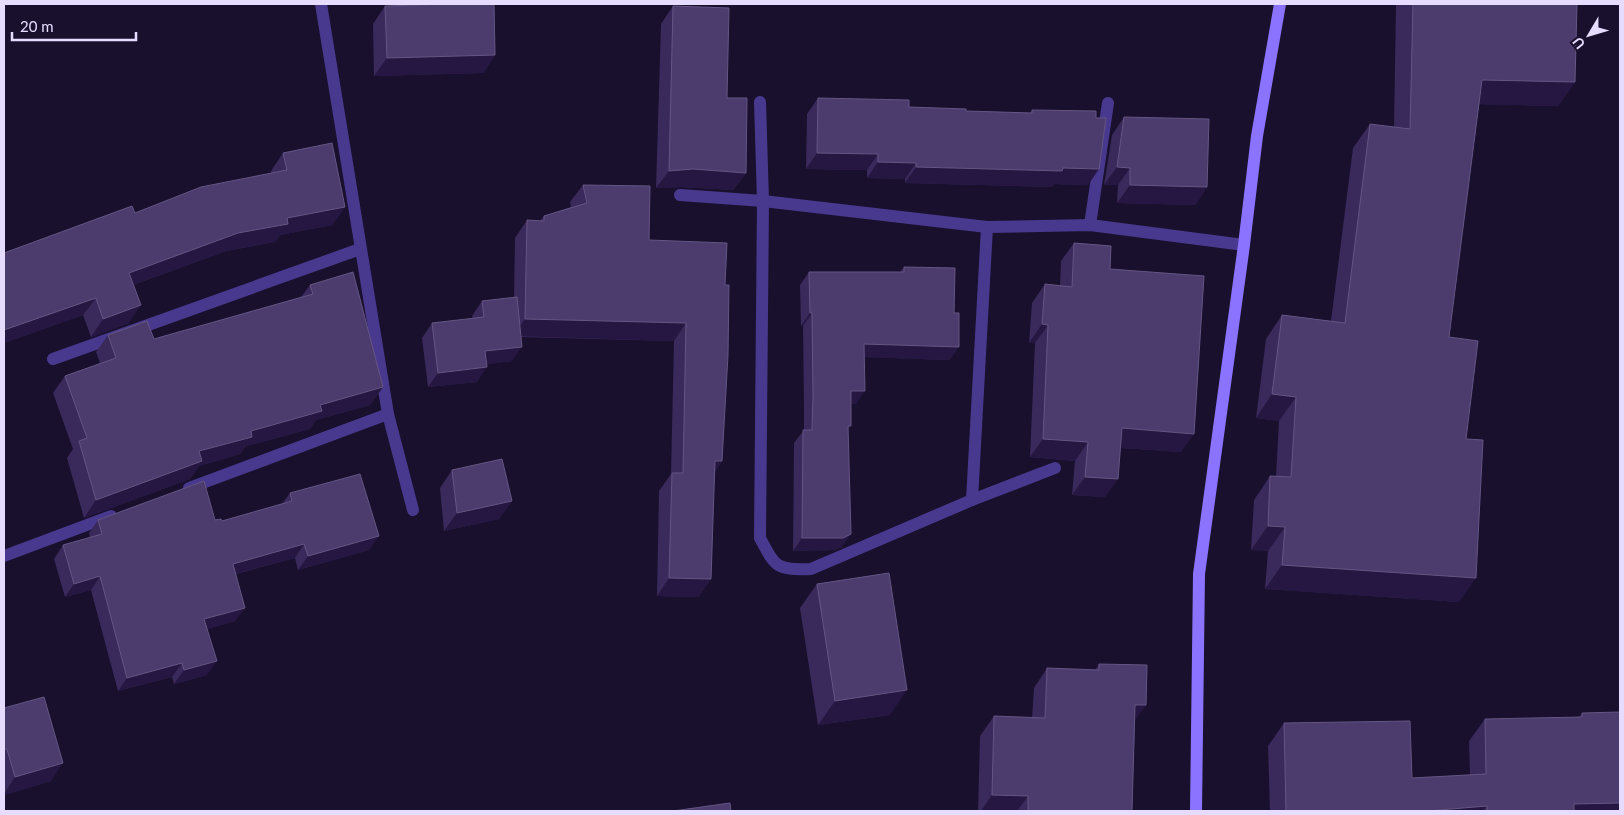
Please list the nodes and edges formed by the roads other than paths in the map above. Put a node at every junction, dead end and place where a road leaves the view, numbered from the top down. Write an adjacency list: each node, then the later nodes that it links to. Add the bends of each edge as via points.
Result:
1 (321, 4): 10 (street)
2 (1280, 4): 9 (street, via 1257,136)
3 (760, 102): 6 (street)
4 (1108, 103): 7 (street)
5 (680, 195): 6 (street)
6 (763, 201): 8 (street); 15 (street, via 760,538 772,560 785,570 811,569)
7 (1090, 224): 8 (street); 9 (street)
8 (987, 227): 15 (street)
9 (1244, 245): 19 (street, via 1198,574)
10 (360, 249): 11 (street); 12 (street)
11 (53, 359)
12 (388, 414): 14 (street); 16 (street)
13 (1056, 468): 15 (street)
14 (172, 494)
15 (972, 500)
16 (413, 510)
17 (126, 511): 18 (street)
18 (4, 556)
19 (1196, 811)

